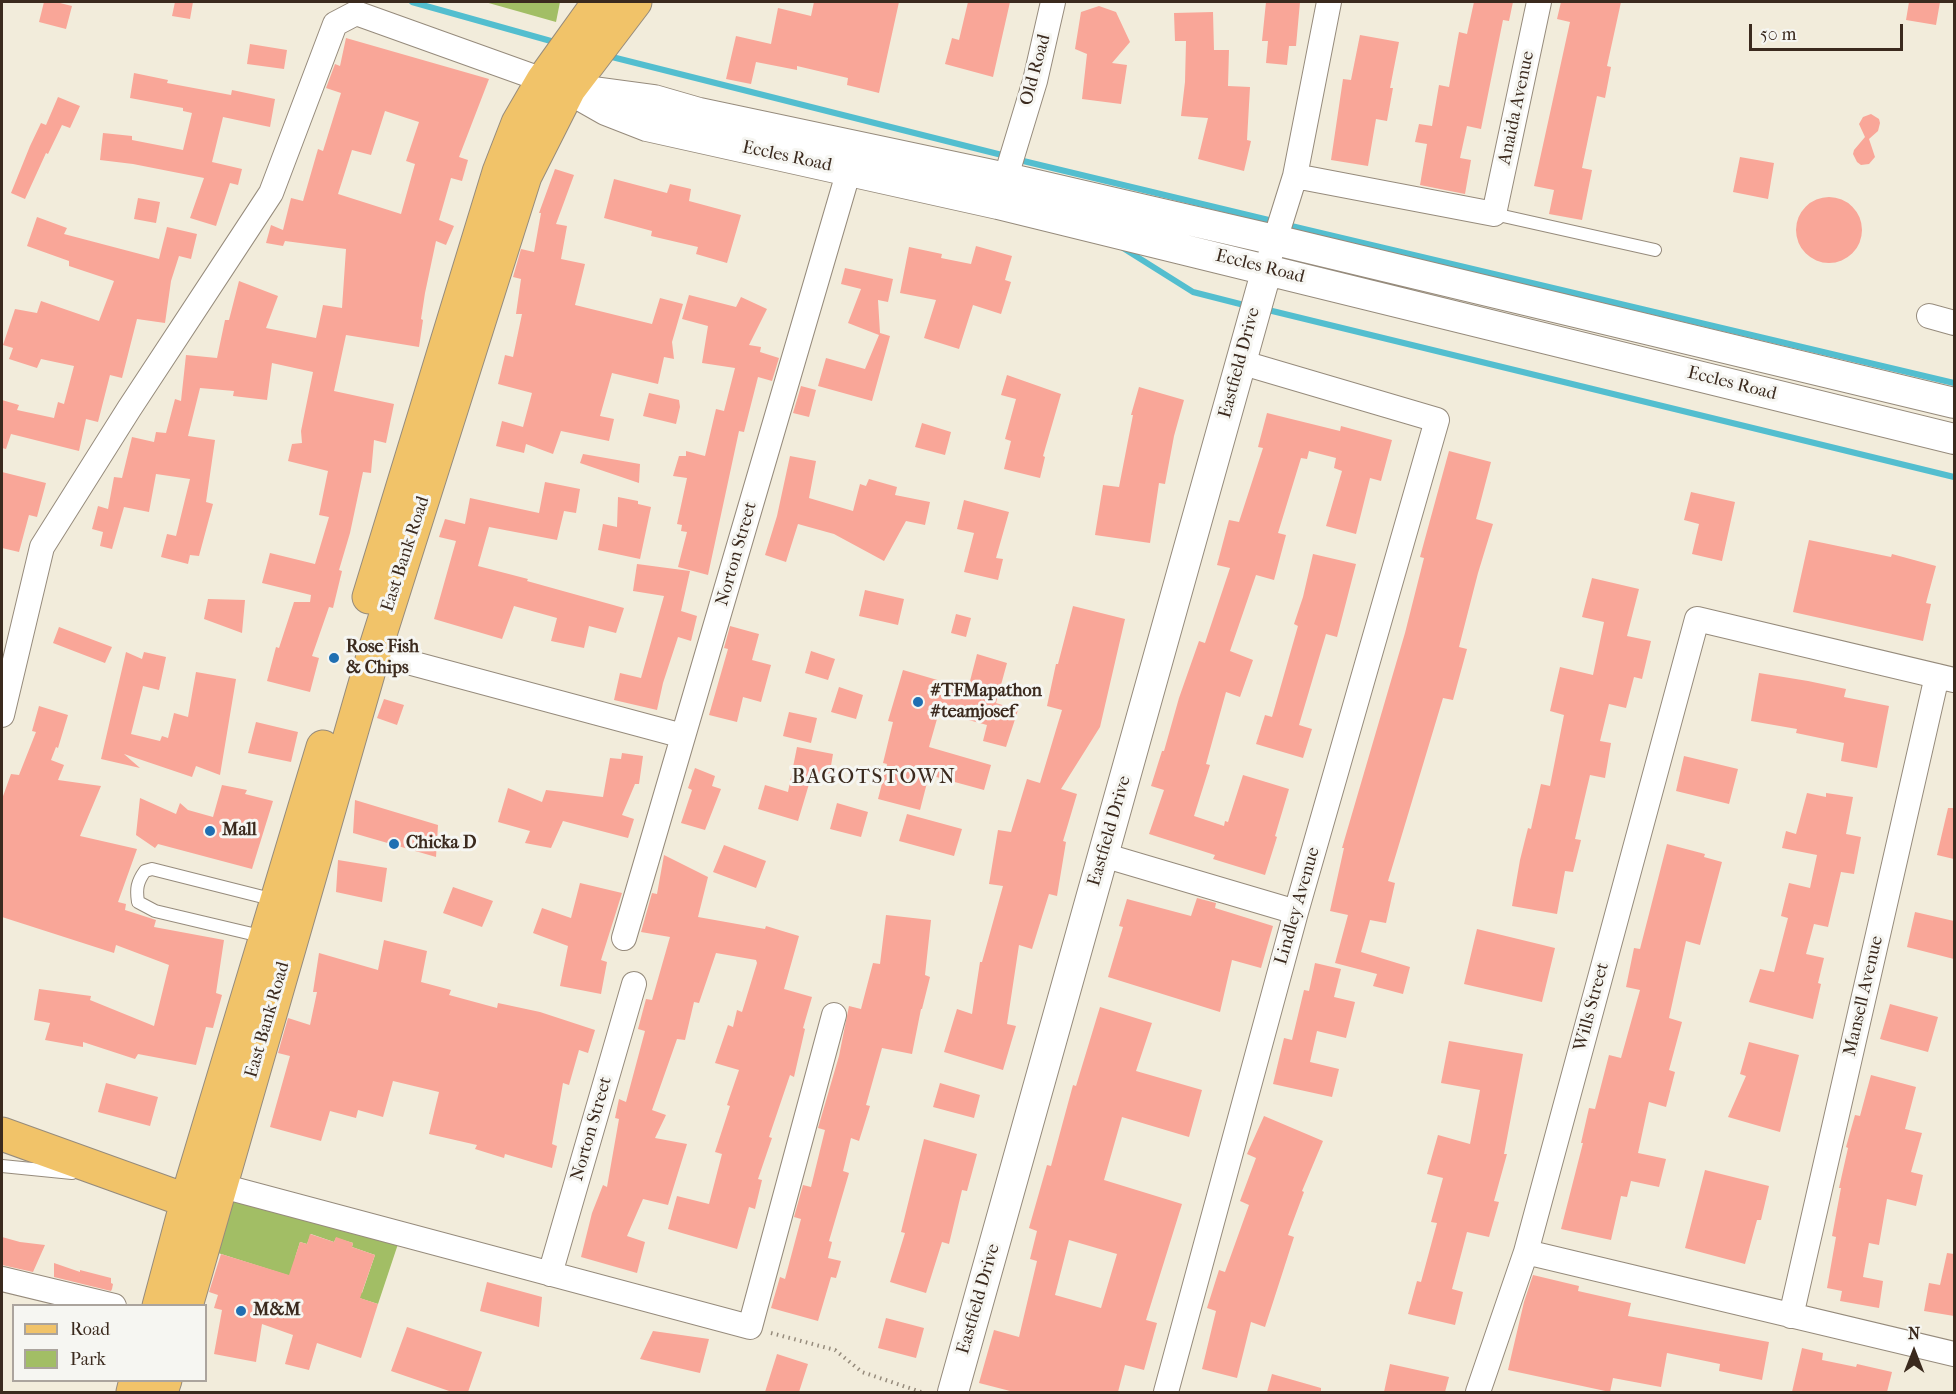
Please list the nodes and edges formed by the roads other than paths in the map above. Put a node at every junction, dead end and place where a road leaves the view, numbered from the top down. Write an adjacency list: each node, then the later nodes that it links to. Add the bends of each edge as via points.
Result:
1 (1053, 2): 8 (street, Old Road, via 1035,81)
2 (1329, 2): 9 (street)
3 (1539, 2): 10 (street, Anaida Avenue)
4 (620, 5): 6 (main road, East Bank Road)
5 (355, 7): 6 (street); 21 (street, via 335,24 271,193 42,547)
6 (563, 75): 7 (street, Eccles Road, via 606,110 647,126); 8 (street, Eccles Road, via 699,112); 19 (main road, East Bank Road, via 525,176); 24 (main road, East Bank Road, via 518,123 499,172)
7 (849, 170): 8 (street, Eccles Road); 22 (street, Norton Street)
8 (1004, 183): 11 (street, Eccles Road); 13 (street, Eccles Road)
9 (1292, 186): 10 (street); 11 (street)
10 (1494, 214): 12 (lane)
11 (1277, 235): 13 (street); 17 (street, Eccles Road)
12 (1655, 250)
13 (1263, 279): 16 (street, Eastfield Drive); 18 (street, Eccles Road)
14 (1929, 316): 15 (street)
15 (1954, 323)
16 (1240, 362): 23 (street, Eastfield Drive); 25 (street, Lindley Avenue, via 1437,420)
17 (1954, 403)
18 (1954, 439)
19 (374, 653): 22 (street); 33 (main road, East Bank Road)
20 (1946, 678): 34 (street, Wills Street, via 1697,619); 40 (street, Mansell Avenue)
21 (2, 715)
22 (683, 736): 27 (street, Norton Street)
23 (1103, 855): 25 (street); 42 (street, Eastfield Drive)
24 (277, 901): 26 (main road, East Bank Road); 26 (lane, via 152,869 144,871 138,881 138,902 144,907)
25 (1296, 912): 43 (street, Lindley Avenue)
26 (266, 938): 33 (main road, East Bank Road)
27 (624, 938)
28 (634, 984): 35 (street, Norton Street)
29 (834, 1015): 35 (street, via 750,1327)
30 (2, 1134): 32 (main road)
31 (2, 1166): 32 (lane)
32 (124, 1178): 33 (main road)
33 (204, 1193): 35 (street); 38 (main road, East Bank Road); 39 (main road, East Bank Road)
34 (1526, 1252): 40 (street); 44 (street, Wills Street)
35 (550, 1274)
36 (2, 1279): 37 (street)
37 (110, 1304)
38 (159, 1304)
39 (186, 1304)
40 (1791, 1316): 41 (street)
41 (1954, 1354)
42 (953, 1392)
43 (1166, 1392)
44 (1478, 1392)

